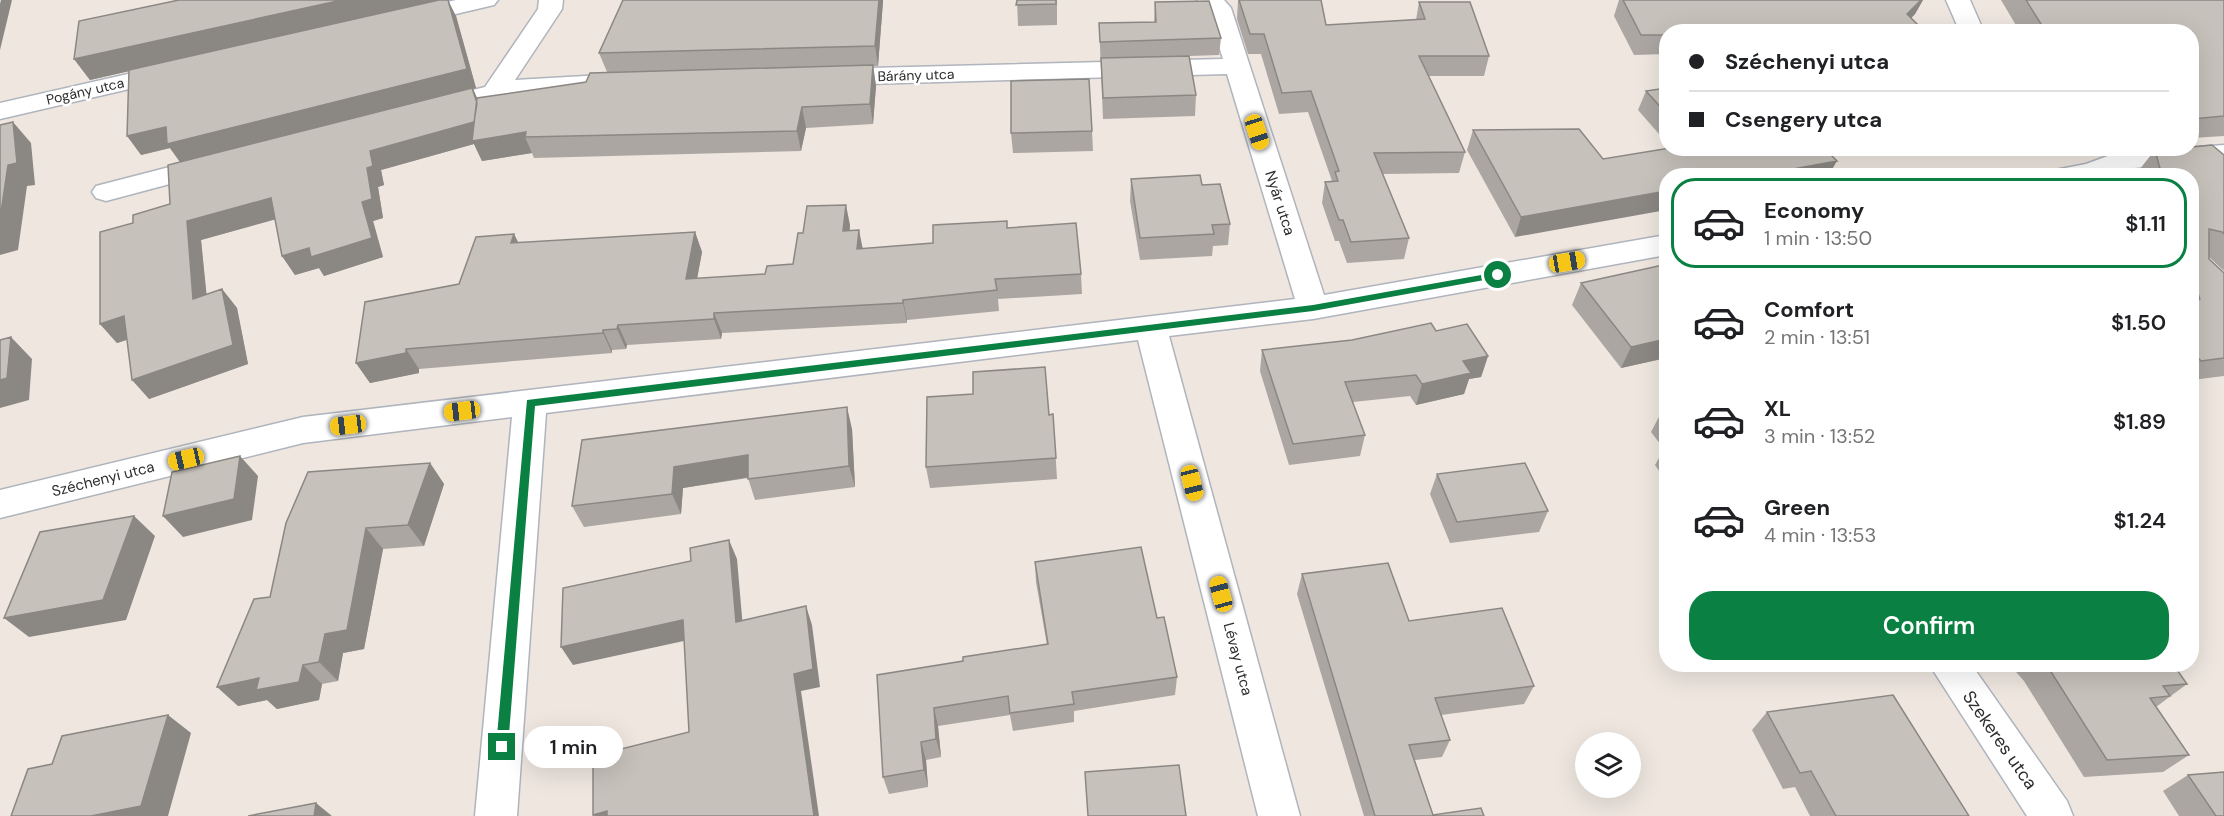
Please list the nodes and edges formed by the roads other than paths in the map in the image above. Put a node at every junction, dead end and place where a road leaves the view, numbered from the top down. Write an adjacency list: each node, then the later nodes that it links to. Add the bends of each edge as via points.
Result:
1 (486, 0): 5 (street)
2 (551, 0): 11 (street, via 550,9)
3 (1209, 0): 8 (street, Nyár utca, via 1219,8)
4 (1958, 0): 6 (street)
5 (382, 24)
6 (1968, 24)
7 (197, 66): 12 (street, Pogány utca)
8 (1236, 66): 9 (street, Bárány utca); 23 (street, Nyár utca)
9 (810, 77)
10 (645, 82): 11 (street, via 526,85)
11 (495, 92): 13 (street)
12 (0, 111)
13 (415, 112)
14 (2224, 153): 15 (street)
15 (2199, 155)
16 (2078, 156): 19 (street)
17 (2184, 156): 20 (street, via 2116,161)
18 (232, 159): 21 (street)
19 (2089, 168)
20 (2103, 168)
21 (106, 192)
22 (1659, 249): 23 (street, Széchenyi utca)
23 (1313, 308): 24 (street, Széchenyi utca)
24 (1151, 328): 25 (street, Széchenyi utca); 29 (street, Lévay utca)
25 (530, 403): 26 (street, Széchenyi utca, via 303,430); 28 (street)
26 (0, 504)
27 (1953, 672): 30 (street, Szekeres utca)
28 (496, 816)
29 (1279, 816)
30 (2052, 816)

